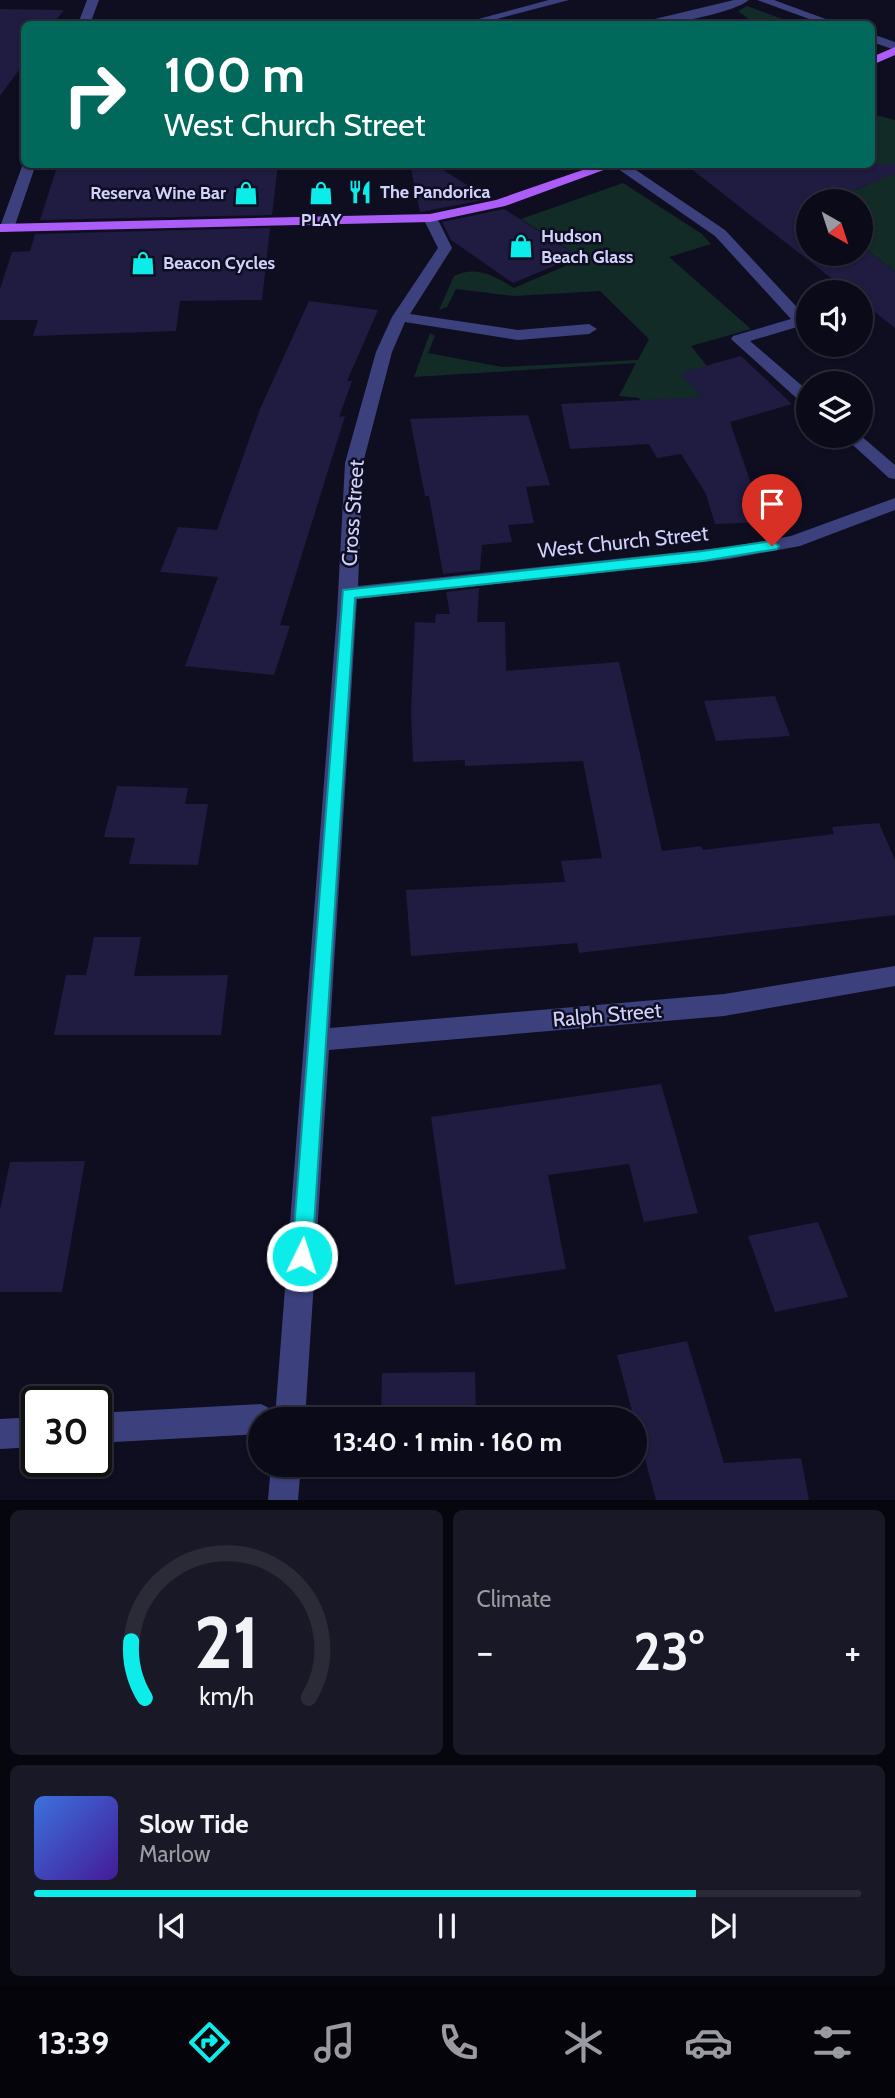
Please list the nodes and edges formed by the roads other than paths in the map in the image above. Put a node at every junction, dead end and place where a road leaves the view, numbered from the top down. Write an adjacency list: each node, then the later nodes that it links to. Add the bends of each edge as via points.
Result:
1 (93, 0): 5 (street)
2 (563, 0): 6 (street)
3 (743, 0): 7 (street, via 728,8)
4 (763, 0): 8 (street)
5 (85, 21)
6 (478, 21)
7 (655, 21)
8 (824, 21)
9 (875, 39): 10 (street)
10 (895, 49): 11 (main road)
11 (875, 59)
12 (27, 168): 16 (street)
13 (604, 168): 15 (main road, via 514,200)
14 (621, 168): 19 (street, via 720,233 802,321 739,339)
15 (430, 218): 16 (main road); 17 (street, Cross Street, via 445,248)
16 (3, 228)
17 (400, 317): 18 (street, via 517,335); 23 (street, Cross Street, via 384,352 354,463)
18 (589, 329)
19 (796, 389)
20 (865, 448): 21 (street)
21 (895, 474)
22 (895, 504): 23 (street, West Church Street, via 794,542 755,549)
23 (348, 594): 25 (street, Cross Street)
24 (895, 976): 25 (street, Ralph Street, via 724,1005)
25 (318, 1040): 26 (street, Cross Street)
26 (277, 1407)
27 (248, 1420): 28 (street)
28 (112, 1427)
29 (21, 1433): 30 (street)
30 (0, 1434)
31 (285, 1477): 32 (street)
32 (283, 1500)

